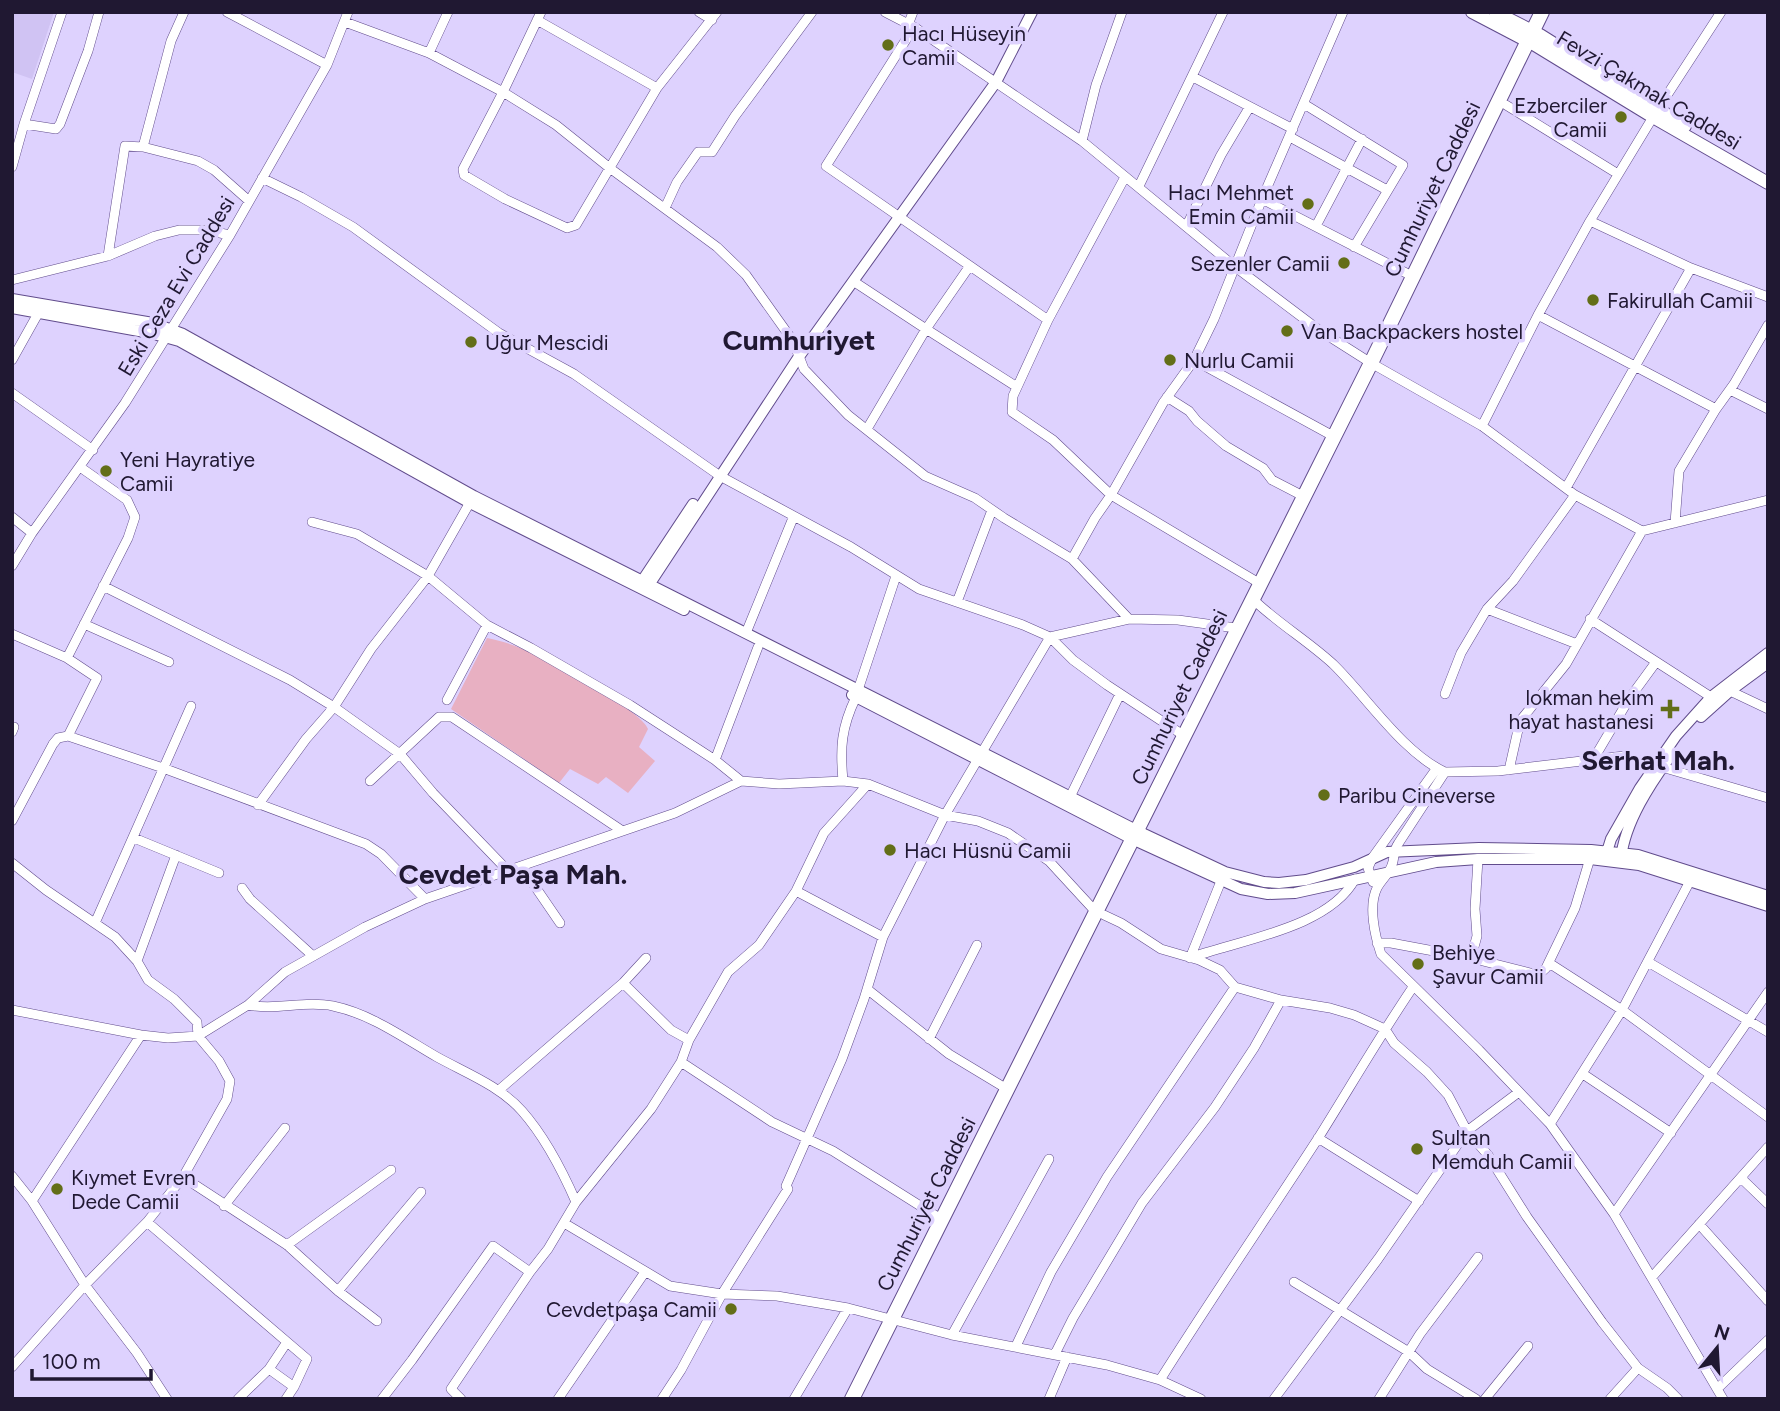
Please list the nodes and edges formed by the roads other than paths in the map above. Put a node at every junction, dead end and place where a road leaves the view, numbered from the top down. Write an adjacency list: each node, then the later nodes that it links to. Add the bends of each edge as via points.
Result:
1 (62, 12): 35 (street)
2 (99, 12): 35 (street, via 56,130)
3 (184, 12): 39 (street, via 171,41)
4 (227, 12): 26 (street)
5 (448, 12): 25 (street)
6 (699, 12): 21 (street)
7 (812, 12): 52 (street, via 712,152 698,152)
8 (885, 12): 23 (street)
9 (913, 12): 23 (street)
10 (1026, 12): 28 (street)
11 (1032, 12): 28 (street)
12 (1122, 12): 38 (street)
13 (1223, 12): 27 (street)
14 (1343, 12): 31 (street)
15 (1472, 12): 24 (main road, Fevzi Çakmak Caddesi)
16 (1495, 12): 24 (main road)
17 (1542, 12): 24 (main road, Cumhuriyet Caddesi)
18 (1551, 12): 24 (main road, Cumhuriyet Caddesi)
19 (1721, 12): 34 (street)
20 (539, 16): 29 (street); 30 (street)
21 (714, 16): 29 (street)
22 (346, 17): 25 (street); 26 (street, Eski Ceza Evi Caddesi)
23 (911, 26): 28 (street); 53 (street, via 825,166)
24 (1534, 38): 32 (main road, Cumhuriyet Caddesi); 34 (main road, Fevzi Çakmak Caddesi); 63 (main road, Cumhuriyet Caddesi)
25 (429, 53): 30 (street)
26 (327, 65): 46 (street, Eski Ceza Evi Caddesi)
27 (1193, 77): 33 (street); 48 (street)
28 (994, 81): 38 (street); 53 (street)
29 (657, 88): 42 (street)
30 (503, 92): 42 (street, via 556,125); 42 (street, via 464,175 567,228 576,225)
31 (1304, 104): 36 (street); 37 (street)
32 (1506, 105): 44 (street); 78 (main road, Cumhuriyet Caddesi)
33 (1249, 108): 36 (street); 55 (street)
34 (1655, 113): 43 (main road, Fevzi Çakmak Caddesi); 44 (street); 47 (main road, Fevzi Çakmak Caddesi)
35 (24, 124): 40 (street)
36 (1292, 133): 41 (street); 50 (street)
37 (1362, 139): 41 (street); 49 (street, via 1403,165)
38 (1082, 141): 45 (street)
39 (143, 147): 51 (street, via 198,161); 59 (street, via 125,146)
40 (12, 167)
41 (1347, 168): 49 (street); 56 (street)
42 (611, 169): 52 (street)
43 (1768, 173)
44 (1618, 174): 54 (street)
45 (1125, 177): 48 (street); 71 (street)
46 (262, 178): 51 (street, Eski Ceza Evi Caddesi); 91 (street, via 353,227 499,333 573,374)
47 (1768, 183)
48 (1139, 186): 55 (street)
49 (1387, 190): 58 (street)
50 (1262, 199): 56 (street); 60 (street)
51 (248, 200): 57 (street, Eski Ceza Evi Caddesi)
52 (665, 208): 75 (street, via 746,275 793,341)
53 (896, 216): 61 (street); 65 (street); 75 (street)
54 (1590, 221): 62 (street); 70 (street)
55 (1187, 225): 60 (street)
56 (1316, 226): 58 (street)
57 (230, 234): 59 (street, via 179,230); 74 (street, Eski Ceza Evi Caddesi)
58 (1354, 247): 63 (street)
59 (108, 256): 64 (street)
60 (1234, 266): 77 (street); 78 (street)
61 (970, 267): 71 (street); 73 (street)
62 (1691, 268): 66 (street); 79 (street)
63 (1412, 276): 78 (main road, Cumhuriyet Caddesi)
64 (12, 280)
65 (853, 281): 73 (street); 75 (street)
66 (1768, 297)
67 (12, 299): 69 (street)
68 (12, 308): 69 (street)
69 (41, 308): 74 (street); 76 (street)
70 (1538, 315): 79 (street); 86 (street)
71 (1048, 320): 80 (street)
72 (1768, 325): 81 (street)
73 (926, 329): 80 (street); 87 (street)
74 (170, 333): 89 (street, Eski Ceza Evi Caddesi); 96 (street)
75 (797, 354): 87 (street, via 804,369); 91 (street)
76 (12, 360)
77 (1194, 360): 83 (street); 88 (street)
78 (1374, 365): 86 (street); 88 (main road, Cumhuriyet Caddesi); 113 (main road, Cumhuriyet Caddesi)
79 (1636, 366): 84 (street); 92 (street)
80 (1017, 387): 93 (street, via 1012,412 1053,440)
81 (1730, 390): 84 (street); 85 (street)
82 (12, 393): 89 (street)
83 (1167, 397): 93 (street); 95 (street, via 1226,446 1263,468 1272,480)
84 (1716, 409): 102 (street, via 1679,471)
85 (1768, 409)
86 (1482, 426): 92 (street)
87 (867, 429): 98 (street, via 925,476)
88 (1332, 436): 95 (main road, Cumhuriyet Caddesi)
89 (93, 450): 90 (street, Eski Ceza Evi Caddesi)
90 (80, 467): 104 (street, Eski Ceza Evi Caddesi); 111 (street, via 127,500 135,517)
91 (717, 475): 100 (street); 110 (street)
92 (1566, 488): 94 (street)
93 (1111, 495): 105 (street); 109 (street)
94 (1575, 495): 103 (street); 114 (street)
95 (1303, 496): 109 (main road, Cumhuriyet Caddesi)
96 (472, 499): 107 (street); 110 (street)
97 (1768, 500): 102 (street)
98 (992, 510): 105 (street); 112 (street)
99 (12, 516): 104 (street)
100 (793, 518): 108 (street); 120 (street)
101 (312, 522): 107 (street, via 357,534)
102 (1675, 523): 103 (street)
103 (1642, 531): 116 (street)
104 (32, 533): 106 (street, Eski Ceza Evi Caddesi)
105 (1072, 559): 115 (street)
106 (12, 566)
107 (428, 576): 118 (street); 137 (street, via 371,649)
108 (897, 576): 112 (street); 131 (street)
109 (1259, 583): 119 (main road, Cumhuriyet Caddesi)
110 (644, 585): 120 (street); 124 (street)
111 (103, 586): 117 (street); 137 (street, via 290,680)
112 (957, 602): 122 (street)
113 (1257, 603): 147 (street, via 1332,664 1407,743); 159 (main road, Cumhuriyet Caddesi)
114 (1487, 609): 123 (street); 133 (street, via 1461,653)
115 (1129, 619): 119 (street); 122 (street)
116 (1590, 619): 123 (street); 128 (street)
117 (84, 624): 126 (street); 127 (street)
118 (487, 625): 135 (street); 143 (street, via 630,705)
119 (1236, 628): 139 (main road, Cumhuriyet Caddesi)
120 (746, 634): 131 (street)
121 (12, 635): 126 (street)
122 (1049, 637): 132 (street); 142 (street)
123 (1577, 644): 148 (street, via 1520,721)
124 (758, 647): 131 (street); 143 (street)
125 (1768, 653): 134 (street)
126 (66, 659): 140 (street, via 97,678)
127 (169, 662)
128 (1656, 662): 134 (street); 144 (street)
129 (1768, 663): 130 (street)
130 (1730, 691): 138 (street); 145 (street)
131 (857, 694): 142 (street); 151 (street, via 844,723 840,750)
132 (1120, 694): 139 (street); 153 (street)
133 (1445, 694)
134 (1712, 697): 145 (street)
135 (447, 700)
136 (191, 706): 146 (street)
137 (334, 707): 141 (street); 155 (street)
138 (1768, 709)
139 (1183, 735): 159 (main road, Cumhuriyet Caddesi)
140 (68, 736): 146 (street); 157 (street, via 53,744)
141 (400, 754): 149 (street); 158 (street, via 439,717 452,717); 170 (street)
142 (980, 755): 153 (street); 156 (street); 159 (street)
143 (715, 760): 150 (street)
144 (1592, 760): 145 (street, via 1624,757); 148 (street)
145 (1659, 765): 154 (street); 164 (street, via 1618,826); 165 (street, via 1628,830)
146 (163, 768): 155 (street); 160 (street)
147 (1441, 770): 148 (street); 161 (street); 166 (street)
148 (1509, 770)
149 (370, 781)
150 (741, 781): 151 (street); 158 (street, via 675,813)
151 (844, 781): 152 (street)
152 (868, 784): 156 (street); 178 (street, via 824,832)
153 (1071, 795): 159 (street)
154 (1768, 798)
155 (258, 805): 181 (street, via 366,844)
156 (945, 815): 183 (street, via 1008,833 1049,861); 186 (street)
157 (12, 821)
158 (621, 830): 169 (street)
159 (1138, 837): 166 (street, via 1225,872 1264,882 1293,883 1354,867); 176 (street); 183 (main road, Cumhuriyet Caddesi)
160 (134, 838): 162 (street); 184 (street)
161 (1393, 852): 163 (street, via 1479,848); 166 (street); 171 (street)
162 (176, 855): 172 (street); 193 (street)
163 (1591, 855): 164 (street); 167 (street); 194 (street, via 1575,908)
164 (1606, 855): 165 (street)
165 (1621, 856): 175 (street); 180 (street, via 1674,865)
166 (1373, 857): 173 (street)
167 (1478, 859): 171 (street); 192 (street, via 1477,936)
168 (12, 863): 184 (street)
169 (521, 866): 170 (street); 185 (street)
170 (508, 870): 181 (street)
171 (1389, 872): 173 (street); 179 (street)
172 (219, 873)
173 (1370, 877): 174 (street); 179 (street)
174 (1355, 879): 176 (street, via 1282,894 1255,892); 191 (street, via 1336,903 1291,927)
175 (1690, 880): 182 (street); 195 (street)
176 (1221, 881): 191 (street)
177 (242, 888): 189 (street)
178 (796, 891): 186 (street); 211 (street, via 758,945 728,972)
179 (1375, 891): 187 (street)
180 (1768, 897)
181 (425, 899): 189 (street)
182 (1768, 906)
183 (1100, 913): 191 (street, via 1161,949); 215 (main road, Cumhuriyet Caddesi); 255 (main road, Cumhuriyet Caddesi)
184 (95, 923): 193 (street)
185 (560, 923)
186 (883, 937): 199 (street)
187 (1377, 943): 192 (street); 198 (street, via 1381,954)
188 (977, 945): 210 (street)
189 (313, 956): 202 (street, via 285,972)
190 (646, 958): 196 (street)
191 (1190, 958): 197 (street, via 1220,970)
192 (1471, 958): 194 (street, via 1538,975)
193 (137, 961): 209 (street, via 148,980 197,1022)
194 (1549, 962): 204 (street)
195 (1648, 962): 204 (street); 205 (street)
196 (622, 983): 211 (street, via 671,1030); 216 (street)
197 (1235, 987): 201 (street); 259 (street, via 1107,1177 1051,1272)
198 (1413, 987): 206 (street); 217 (street)
199 (867, 989): 210 (street); 223 (street)
200 (1768, 992): 205 (street)
201 (1282, 1000): 206 (street, via 1330,1008); 262 (street, via 1215,1107 1142,1203)
202 (248, 1005): 209 (street); 216 (street, via 314,1004 366,1016)
203 (12, 1010): 208 (street)
204 (1622, 1010): 213 (street); 214 (street)
205 (1749, 1020): 207 (street); 214 (street)
206 (1385, 1029): 221 (street, via 1448,1095); 224 (street)
207 (1768, 1032)
208 (141, 1035): 209 (street); 233 (street)
209 (198, 1036): 229 (street, via 230,1081 227,1099)
210 (929, 1039): 215 (street)
211 (690, 1040): 212 (street)
212 (681, 1062): 223 (street, via 761,1115); 234 (street, via 651,1109)
213 (1583, 1074): 219 (street); 222 (street)
214 (1711, 1074): 218 (street); 222 (street)
215 (1007, 1089): 238 (main road, Cumhuriyet Caddesi)
216 (499, 1090): 234 (street, via 522,1111 558,1162)
217 (1519, 1092): 219 (street); 221 (street)
218 (1768, 1116)
219 (1550, 1124): 237 (street)
220 (285, 1128): 236 (street)
221 (1467, 1130): 232 (street); 265 (street)
222 (1671, 1133): 237 (street)
223 (806, 1138): 238 (street); 250 (street, via 788,1189)
224 (1318, 1138): 232 (street); 267 (street)
225 (1768, 1147): 230 (street)
226 (1049, 1159): 256 (street)
227 (391, 1170): 242 (street)
228 (12, 1175): 233 (street)
229 (183, 1177): 236 (street); 239 (street)
230 (1742, 1179): 235 (street); 241 (street)
231 (421, 1192): 249 (street)
232 (1419, 1200): 253 (street)
233 (32, 1202): 248 (street)
234 (576, 1202): 240 (street)
235 (1768, 1204)
236 (224, 1206): 242 (street)
237 (1614, 1214): 246 (street)
238 (941, 1219): 255 (main road, Cumhuriyet Caddesi)
239 (147, 1222): 248 (street); 258 (street)
240 (564, 1223): 244 (street); 245 (street)
241 (1699, 1224): 246 (street); 251 (street)
242 (287, 1245): 249 (street)
243 (1478, 1257): 261 (street)
244 (530, 1272): 274 (street, via 493,1246); 275 (street, via 451,1389)
245 (645, 1272): 250 (street, via 670,1286); 276 (street)
246 (1652, 1277): 269 (street)
247 (1294, 1282): 253 (street)
248 (85, 1285): 264 (street); 271 (street)
249 (338, 1291): 254 (street)
250 (722, 1294): 252 (street, via 777,1296); 277 (street)
251 (1768, 1301)
252 (848, 1308): 255 (street); 278 (street)
253 (1341, 1309): 261 (street); 283 (street)
254 (377, 1321)
255 (896, 1321): 256 (street); 279 (main road, Cumhuriyet Caddesi); 280 (main road, Cumhuriyet Caddesi)
256 (953, 1335): 259 (street)
257 (1768, 1340): 269 (street)
258 (287, 1342): 266 (street); 268 (street, via 307,1359)
259 (1016, 1346): 262 (street)
260 (1528, 1346): 286 (street)
261 (1409, 1352): 284 (street); 285 (street, via 1427,1369)
262 (1055, 1354): 263 (street)
263 (1067, 1357): 267 (street); 281 (street)
264 (12, 1367)
265 (1638, 1368): 287 (street); 288 (street)
266 (269, 1369): 268 (street); 272 (street)
267 (1160, 1380): 270 (street)
268 (294, 1387): 273 (street)
269 (1717, 1389): 289 (street)
270 (1183, 1395): 282 (street)
271 (167, 1399)
272 (238, 1399)
273 (286, 1399)
274 (382, 1399)
275 (461, 1399)
276 (558, 1399)
277 (662, 1399)
278 (794, 1399)
279 (852, 1399)
280 (862, 1399)
281 (1049, 1399)
282 (1201, 1399)
283 (1274, 1399)
284 (1379, 1399)
285 (1476, 1399)
286 (1485, 1399)
287 (1610, 1399)
288 (1678, 1399)
289 (1723, 1399)

